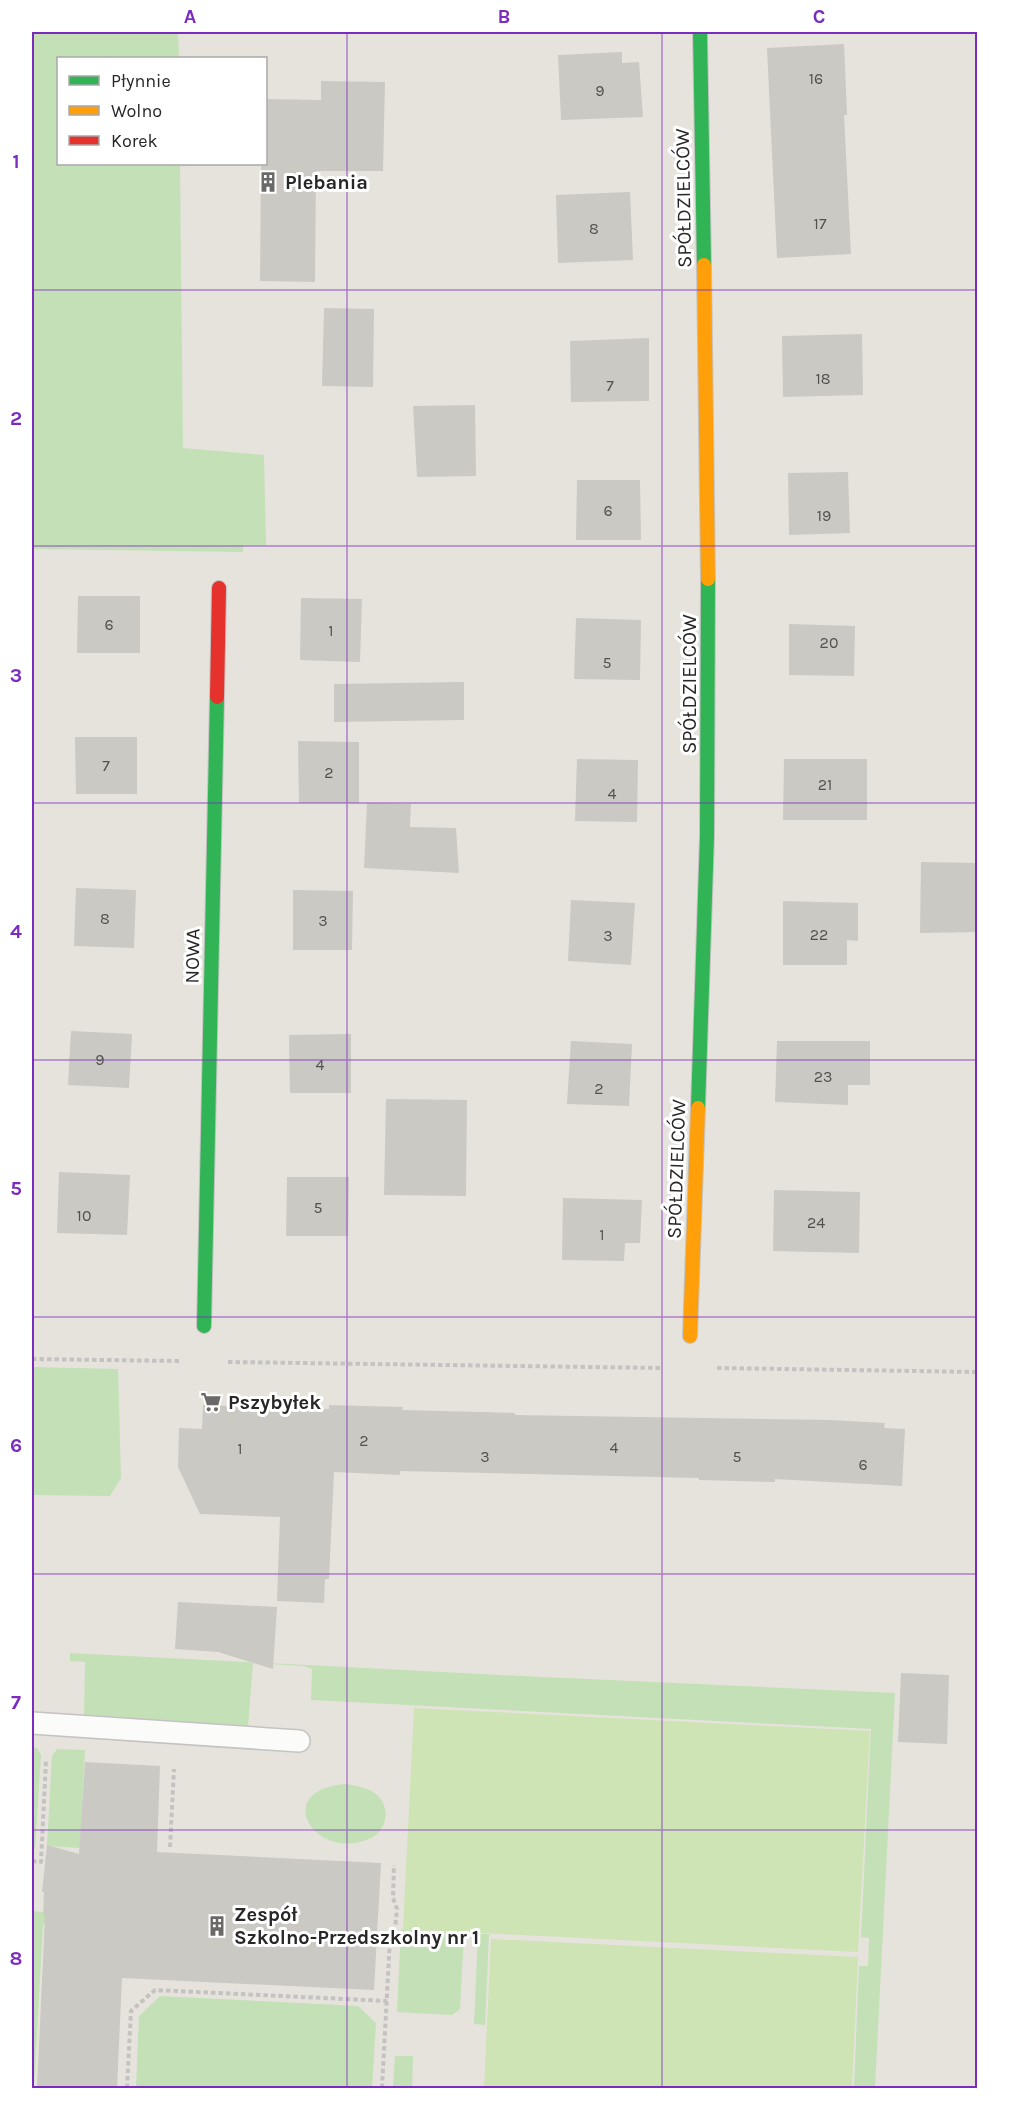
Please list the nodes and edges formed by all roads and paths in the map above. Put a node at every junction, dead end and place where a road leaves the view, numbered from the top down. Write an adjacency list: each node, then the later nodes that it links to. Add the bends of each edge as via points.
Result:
1 (700, 32): 4 (street, SPÓŁDZIELCÓW, via 709,640 707,848)
2 (219, 588): 3 (street, NOWA)
3 (204, 1326)
4 (690, 1336)
5 (32, 1359): 6 (path)
6 (187, 1361)
7 (223, 1361): 8 (path)
8 (666, 1368)
9 (714, 1368): 10 (path)
10 (978, 1372)
11 (32, 1723): 12 (lane)
12 (300, 1741)
13 (46, 1756): 14 (path, via 40,1862)
14 (32, 1861)
15 (394, 1865): 16 (path, via 393,1898 397,1909 390,1938)
16 (387, 2001): 17 (path, via 155,1990 131,2011); 18 (path)
17 (127, 2088)
18 (382, 2088)

